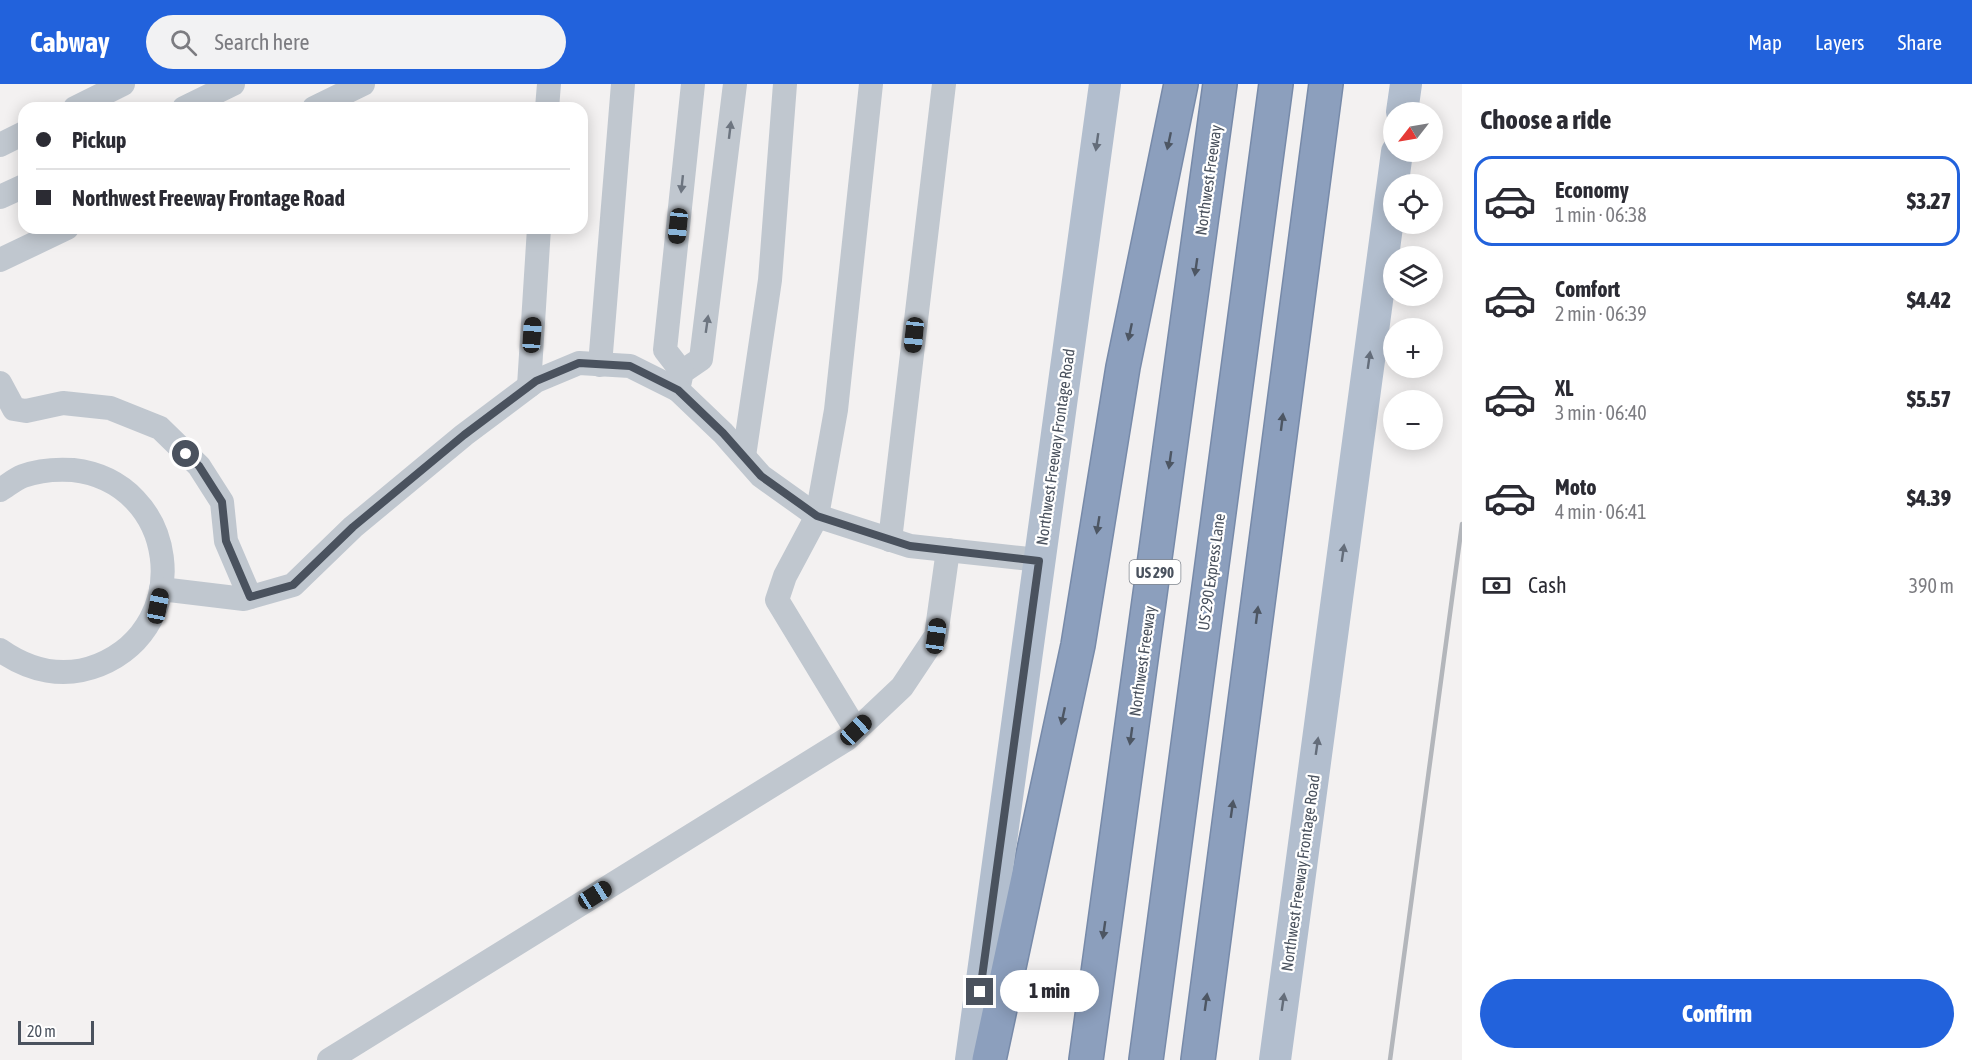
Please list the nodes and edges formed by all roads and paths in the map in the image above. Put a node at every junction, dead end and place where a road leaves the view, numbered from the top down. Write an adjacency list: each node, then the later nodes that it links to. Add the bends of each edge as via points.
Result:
1 (123, 84): 17 (street)
2 (234, 84): 18 (street)
3 (363, 84): 19 (street)
4 (549, 84): 20 (street)
5 (623, 84): 30 (street)
6 (693, 84): 31 (street, one-way to 31, via 665,350)
7 (735, 84): 31 (street, one-way to 7, via 701,359)
8 (785, 84): 34 (street, via 770,280)
9 (871, 84): 36 (street, via 836,410)
10 (944, 84): 37 (street)
11 (1105, 84): 39 (main road, Northwest Freeway Frontage Road, one-way to 39)
12 (1181, 84): 46 (highway, one-way to 46, via 1123,367 1078,645)
13 (1220, 84): 47 (highway, Northwest Freeway / US 290, one-way to 47)
14 (1276, 84): 48 (highway, US 290 Express Lane)
15 (1326, 84): 49 (highway, one-way to 15)
16 (1406, 84): 21 (main road)
17 (87, 102)
18 (196, 102)
19 (326, 102)
20 (548, 102)
21 (1403, 102)
22 (18, 136): 23 (street)
23 (0, 146)
24 (1396, 162): 50 (main road, Northwest Freeway Frontage Road, one-way to 24)
25 (18, 189): 26 (street)
26 (0, 197)
27 (54, 234): 29 (street)
28 (539, 234): 33 (street)
29 (0, 260)
30 (600, 364): 31 (street, via 630,366); 33 (street, via 579,363)
31 (680, 381): 34 (street)
32 (0, 383): 41 (street, via 14,409 26,411 63,403 110,408 160,428 199,466 222,502 226,541)
33 (529, 386): 41 (street, via 353,527 293,585)
34 (744, 456): 36 (street, via 761,476)
35 (0, 490): 40 (street, via 23,476 56,469 89,472 120,486 144,510 159,539 164,573)
36 (817, 516): 37 (street); 43 (street, via 785,576 777,600)
37 (890, 540): 38 (street)
38 (948, 550): 39 (street); 43 (street, via 936,636 902,687)
39 (1039, 561): 45 (main road, Northwest Freeway Frontage Road)
40 (161, 589): 41 (street); 42 (street, via 158,606 142,635 117,658 85,670 52,672 19,663)
41 (250, 597)
42 (0, 650)
43 (856, 730): 44 (street)
44 (329, 1060)
45 (971, 1060)
46 (989, 1060)
47 (1086, 1060)
48 (1146, 1060)
49 (1198, 1060)
50 (1275, 1060)

